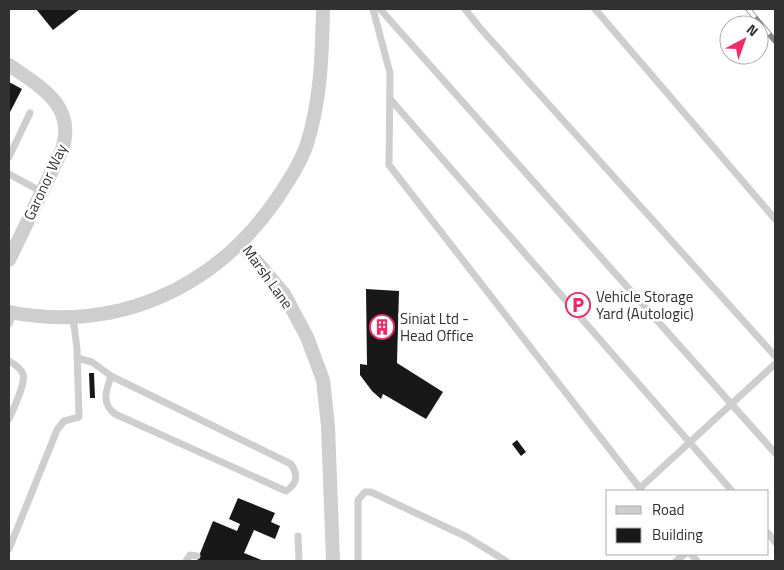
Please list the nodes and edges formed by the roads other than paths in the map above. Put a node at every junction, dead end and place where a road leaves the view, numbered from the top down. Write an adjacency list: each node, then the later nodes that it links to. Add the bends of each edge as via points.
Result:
1 (323, 9): 13 (street, Marsh Lane, via 321,80 306,146 289,181)
2 (373, 9): 7 (lane, via 390,73)
3 (380, 9): 22 (lane)
4 (465, 9): 17 (lane)
5 (594, 9): 12 (lane)
6 (9, 65): 11 (street, Garonor Way, via 46,90 58,107 65,126 62,150)
7 (391, 100): 24 (lane); 26 (lane, via 388,160 393,173)
8 (30, 113): 9 (lane)
9 (9, 157)
10 (9, 174): 11 (lane)
11 (42, 192): 14 (street, Garonor Way)
12 (775, 219)
13 (241, 244): 16 (street, via 189,283 157,298 118,311); 33 (street, Marsh Lane, via 284,294 307,337 323,380)
14 (9, 260)
15 (10, 316): 16 (street)
16 (73, 316): 18 (lane)
17 (775, 356)
18 (77, 358): 21 (lane, via 92,362); 29 (lane, via 79,417 64,421 57,430)
19 (9, 361): 23 (lane, via 23,372 24,380)
20 (775, 364): 22 (lane)
21 (111, 376): 21 (lane, via 291,464 296,472 295,482 286,491 115,414 106,402)
22 (732, 404): 24 (lane); 25 (lane)
23 (9, 419)
24 (690, 442): 26 (lane); 27 (lane)
25 (775, 453)
26 (641, 490)
27 (731, 490)
28 (298, 536): 32 (lane)
29 (9, 549)
30 (197, 556): 31 (lane, via 190,555)
31 (186, 561)
32 (299, 561)
33 (333, 561)
34 (358, 561): 35 (lane, via 358,500 366,492 371,492 467,538)
35 (506, 561)

